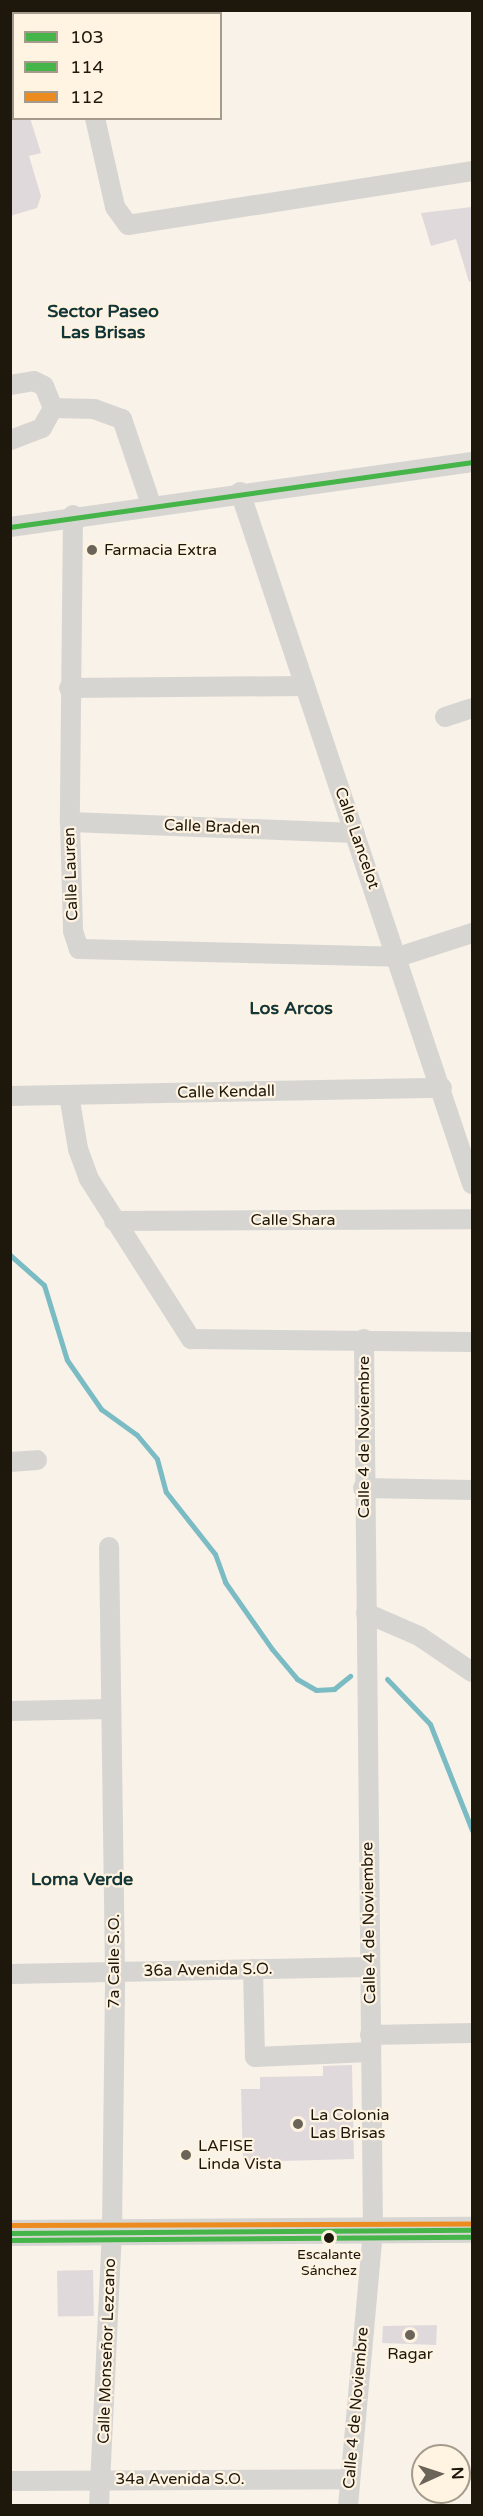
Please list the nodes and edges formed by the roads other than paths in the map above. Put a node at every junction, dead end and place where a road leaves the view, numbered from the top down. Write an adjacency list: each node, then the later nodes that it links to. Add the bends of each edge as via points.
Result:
1 (95, 120): 2 (street, via 115,207 128,225)
2 (472, 171)
3 (10, 385): 4 (street, via 34,381 44,386)
4 (53, 408): 5 (street, via 42,428); 8 (street, via 94,409 122,419)
5 (10, 440)
6 (472, 462): 7 (street)
7 (240, 492): 8 (street); 11 (street, Calle Lancelot)
8 (152, 504): 9 (street)
9 (73, 515): 10 (street); 12 (street, Calle Lauren)
10 (10, 527)
11 (305, 686): 12 (street); 16 (street, Calle Lancelot)
12 (69, 688): 15 (street, Calle Lauren)
13 (472, 708): 14 (street)
14 (445, 717)
15 (70, 822): 16 (street, Calle Braden); 18 (street, Calle Lauren, via 73,931 79,949)
16 (355, 832): 18 (street, Calle Lancelot)
17 (472, 933): 18 (street)
18 (398, 957): 19 (street, Calle Lancelot)
19 (442, 1088): 20 (street, Calle Kendall); 22 (street, Calle Lancelot)
20 (69, 1095): 21 (street, Calle Kendall); 24 (street, via 78,1149)
21 (10, 1096)
22 (472, 1185)
23 (472, 1219): 24 (street, Calle Shara)
24 (114, 1221): 25 (street, via 190,1339)
25 (364, 1339): 26 (street); 29 (street, Calle 4 de Noviembre)
26 (472, 1342)
27 (37, 1460): 28 (street)
28 (10, 1462)
29 (363, 1488): 30 (street); 32 (street, Calle 4 de Noviembre)
30 (472, 1491)
31 (109, 1547): 34 (street, 7a Calle S.O.)
32 (366, 1613): 33 (street, via 419,1636); 36 (street, Calle 4 de Noviembre)
33 (472, 1672)
34 (110, 1709): 35 (street); 38 (street, 7a Calle S.O.)
35 (10, 1711)
36 (369, 1968): 37 (street, 36a Avenida S.O.); 41 (street, Calle 4 de Noviembre)
37 (253, 1969): 38 (street, 36a Avenida S.O.); 41 (street, via 255,2057)
38 (115, 1972): 39 (street, 36a Avenida S.O.); 44 (street, 7a Calle S.O.)
39 (10, 1974)
40 (472, 2034): 41 (street)
41 (370, 2044): 42 (street, Calle 4 de Noviembre)
42 (373, 2230): 43 (main road); 44 (main road); 46 (street, Calle 4 de Noviembre)
43 (472, 2230)
44 (112, 2231): 45 (main road); 47 (street, Calle Monseñor Lezcano)
45 (10, 2233)
46 (350, 2479): 47 (street, 34a Avenida S.O.); 50 (street, Calle 4 de Noviembre)
47 (101, 2480): 48 (street, 34a Avenida S.O.); 49 (street, Calle Monseñor Lezcano)
48 (10, 2481)
49 (99, 2505)
50 (348, 2505)

